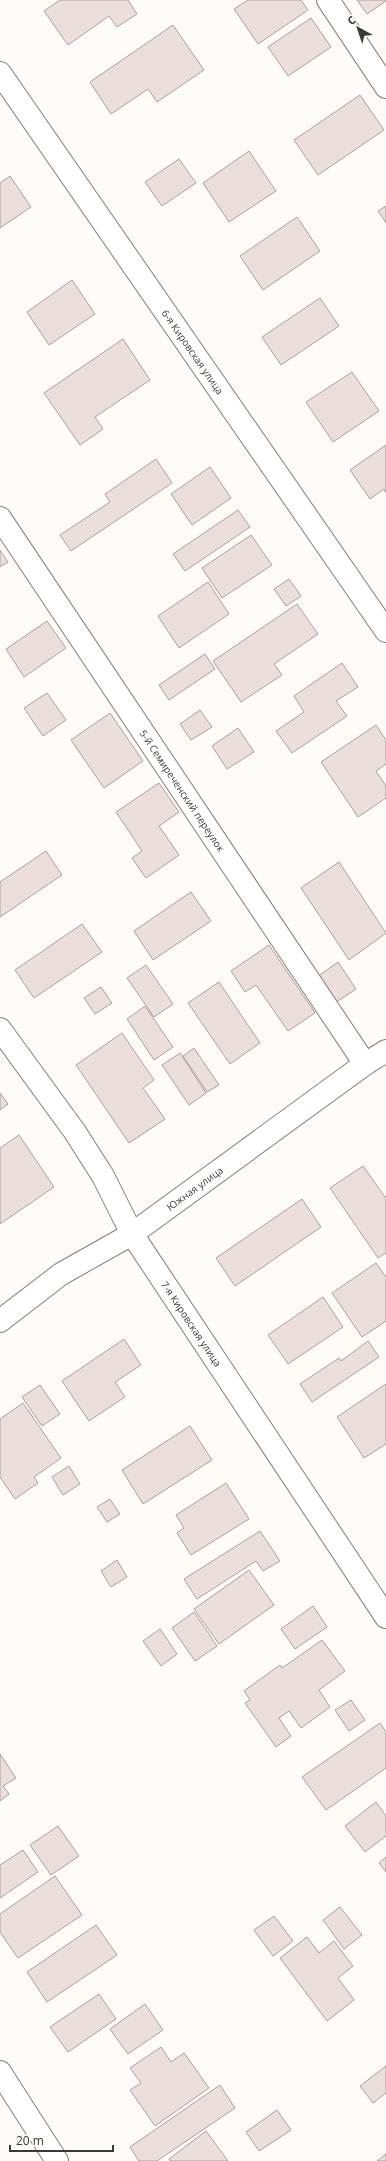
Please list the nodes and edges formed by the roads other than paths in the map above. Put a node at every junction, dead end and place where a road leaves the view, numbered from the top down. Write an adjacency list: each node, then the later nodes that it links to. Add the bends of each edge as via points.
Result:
1 (328, 0): 3 (street)
2 (0, 73): 5 (street, 6-я Кировская улица)
3 (386, 87)
4 (0, 518): 8 (street, 5-й Семиреченский переулок)
5 (386, 631)
6 (0, 1029): 9 (street, 7-я Кировская улица, via 75,1132 99,1170)
7 (386, 1051): 8 (street, Южная улица)
8 (364, 1064): 9 (street, Южная улица)
9 (132, 1234): 10 (street, Южная улица, via 61,1274); 11 (street, 7-я Кировская улица)
10 (0, 1321)
11 (386, 1617)
12 (0, 2072): 13 (street)
13 (57, 2161)

